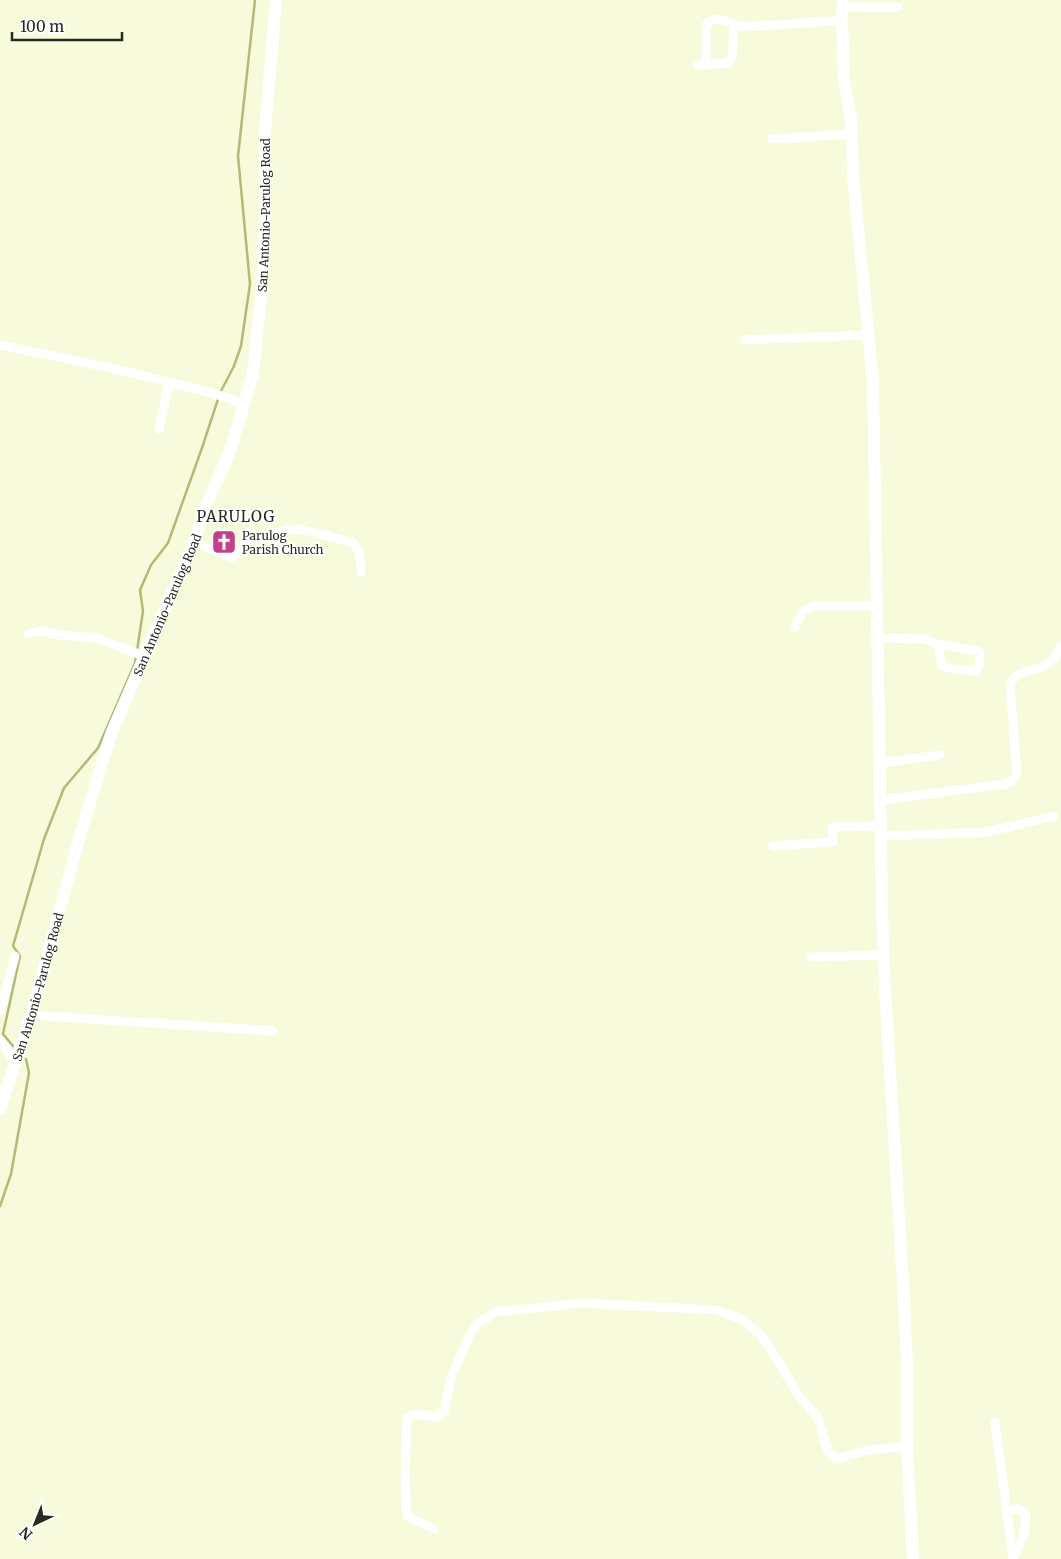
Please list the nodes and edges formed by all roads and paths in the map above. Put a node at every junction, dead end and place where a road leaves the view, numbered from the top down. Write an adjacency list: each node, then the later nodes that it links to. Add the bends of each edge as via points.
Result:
1 (276, 0): 12 (street, San Antonio-Parulog Road, via 265,131 262,287 253,374)
2 (843, 4): 3 (street); 4 (street)
3 (898, 7)
4 (842, 21): 5 (street); 6 (street, via 844,81)
5 (734, 25): 5 (street, via 714,20 706,26 702,64 730,61)
6 (851, 134): 7 (street); 8 (street)
7 (772, 139)
8 (868, 335): 9 (street); 16 (street, via 873,384)
9 (745, 340)
10 (0, 345): 11 (street)
11 (169, 382): 12 (street, via 220,394); 13 (street)
12 (244, 404): 14 (street, San Antonio-Parulog Road, via 230,452)
13 (159, 429)
14 (194, 542): 15 (street, via 231,557 238,554 248,540 300,529 355,544); 22 (street, San Antonio-Parulog Road)
15 (361, 572)
16 (877, 606): 17 (street, via 814,606 803,611); 19 (street)
17 (795, 627)
18 (28, 634): 22 (street, via 40,631 96,638)
19 (878, 638): 20 (street, via 924,639); 24 (street)
20 (938, 644): 20 (street, via 942,666 978,669 978,651)
21 (1061, 645): 25 (street, via 1051,663 1016,676 1010,684 1017,774 1012,782)
22 (139, 655): 33 (street, San Antonio-Parulog Road, via 78,841)
23 (940, 755): 24 (street)
24 (880, 763): 25 (street)
25 (881, 800): 27 (street)
26 (1054, 816): 27 (street, via 988,832)
27 (882, 831): 28 (street, via 832,827 833,842); 29 (street)
28 (773, 846)
29 (884, 955): 31 (street); 39 (street, via 907,1363)
30 (15, 956): 32 (street)
31 (811, 957)
32 (0, 1011)
33 (31, 1015): 34 (street); 36 (street, San Antonio-Parulog Road)
34 (273, 1031)
35 (0, 1040): 36 (street)
36 (15, 1062): 37 (street, San Antonio-Parulog Road)
37 (0, 1109)
38 (995, 1422): 40 (street)
39 (907, 1446): 41 (street, via 868,1450 836,1459 828,1451 818,1418 799,1396 761,1335 741,1319 716,1310 581,1303 496,1312 477,1324 470,1334 451,1377 444,1411 437,1417 413,1414 407,1418 407,1516); 42 (street)
40 (1006, 1512): 43 (street); 43 (street, via 1017,1509 1026,1515 1024,1534)
41 (434, 1529)
42 (914, 1559)
43 (1013, 1559)

